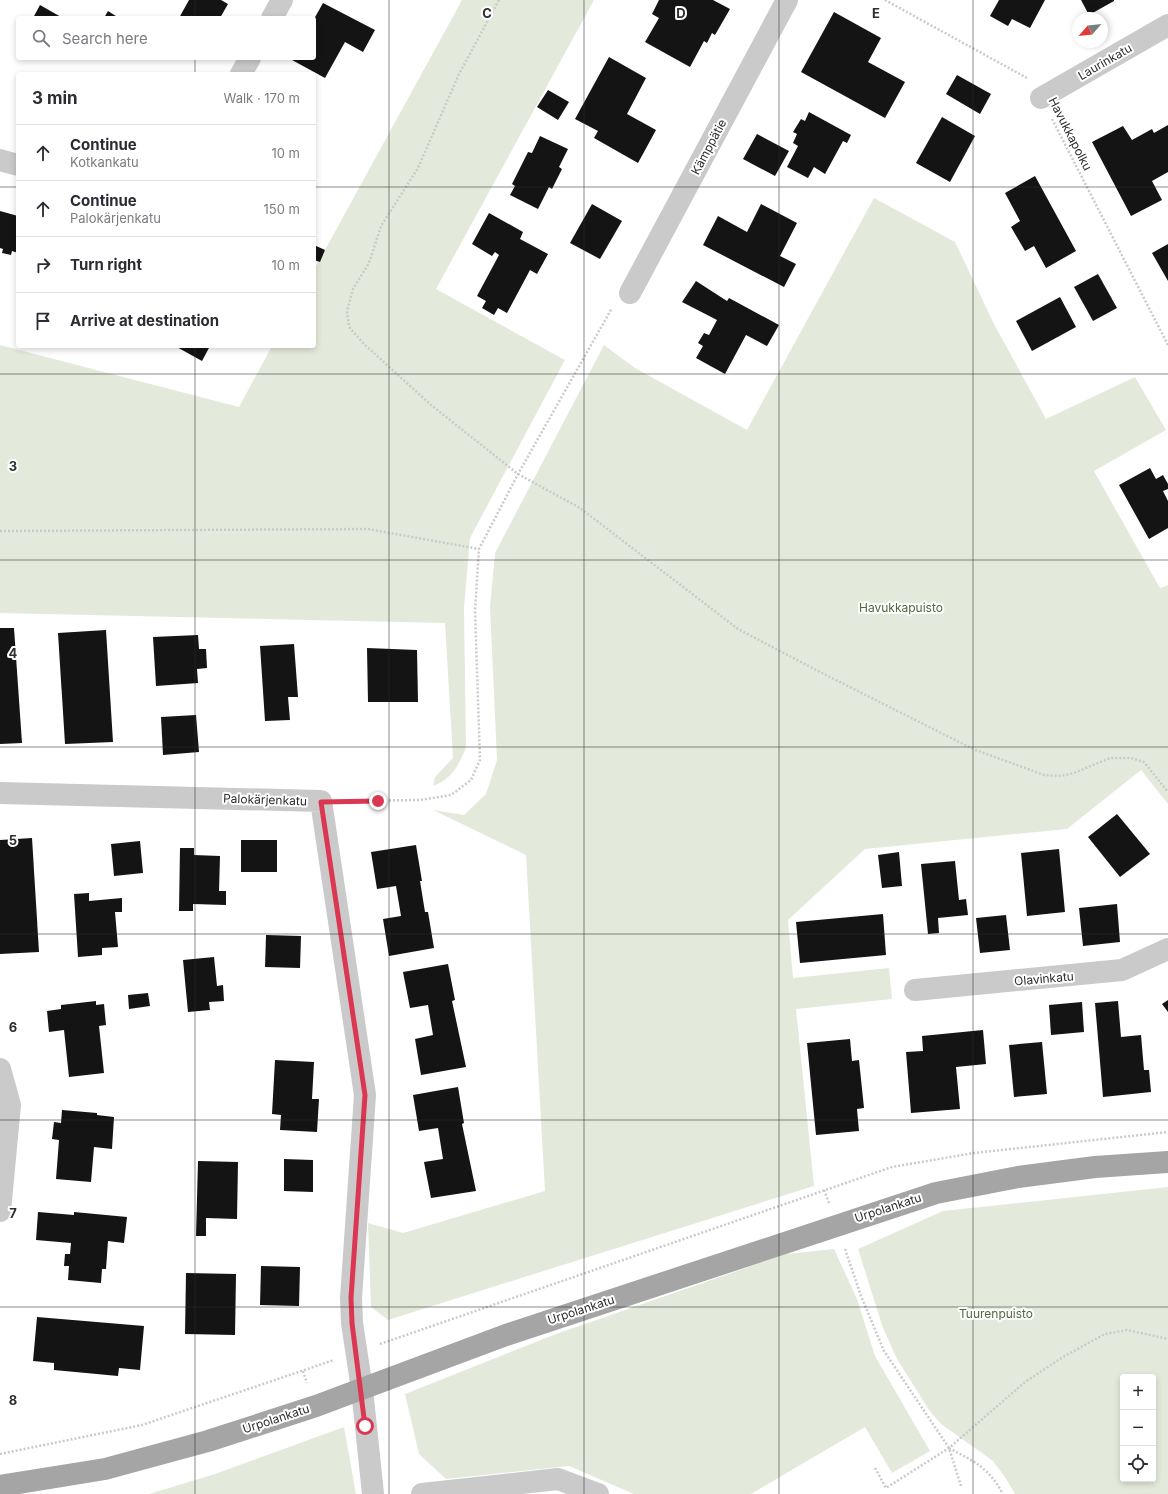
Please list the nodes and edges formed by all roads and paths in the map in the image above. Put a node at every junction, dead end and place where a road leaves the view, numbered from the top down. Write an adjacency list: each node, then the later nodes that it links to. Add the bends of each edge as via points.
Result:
1 (282, 0): 5 (street)
2 (499, 0): 14 (path, via 459,74 418,168 381,226 369,263 353,289 347,311 349,327 364,344 431,405)
3 (787, 0): 12 (street, Kämppätie)
4 (885, 0): 9 (path, Havukkapolku, via 1030,79)
5 (273, 16)
6 (1168, 25): 9 (street, Laurinkatu)
7 (249, 60): 8 (street)
8 (242, 72)
9 (1041, 98): 13 (path, Havukkapolku)
10 (0, 160): 11 (street)
11 (16, 164)
12 (630, 293): 14 (path, via 617,299)
13 (1168, 345)
14 (518, 474): 16 (path); 18 (path, via 580,508 738,629 973,749 1044,775 1061,776 1110,758 1131,758 1144,762)
15 (0, 532): 16 (path, via 368,529)
16 (479, 549): 19 (path, via 475,612 480,760 471,780 451,795 420,800)
17 (0, 792): 19 (street, Palokärjenkatu)
18 (1168, 792)
19 (321, 802): 29 (street, Palokärjenkatu, via 365,1095 351,1298)
20 (1168, 949): 21 (street, Olavinkatu, via 1122,970)
21 (915, 990)
22 (0, 1069): 26 (street, via 10,1105)
23 (1168, 1132): 25 (path, via 974,1153 892,1167)
24 (1168, 1162): 27 (main road, Urpolankatu, via 1018,1176 936,1193)
25 (824, 1190): 27 (path); 29 (path)
26 (0, 1211)
27 (837, 1226): 30 (main road, Urpolankatu, via 506,1335); 31 (path, via 861,1296 884,1351)
28 (1168, 1339): 31 (path, via 1127,1330 1105,1334 1025,1382)
29 (356, 1353): 30 (street, Palokärjenkatu); 32 (path, via 142,1425)
30 (362, 1389): 34 (main road, Urpolankatu, via 208,1441 105,1469); 36 (street, Palokärjenkatu)
31 (949, 1448): 33 (path, via 886,1488); 35 (path); 39 (path, via 980,1464 996,1480)
32 (0, 1454)
33 (875, 1468)
34 (0, 1486)
35 (961, 1486)
36 (373, 1494)
37 (422, 1494): 38 (street, via 558,1479)
38 (598, 1494)
39 (1003, 1494)

